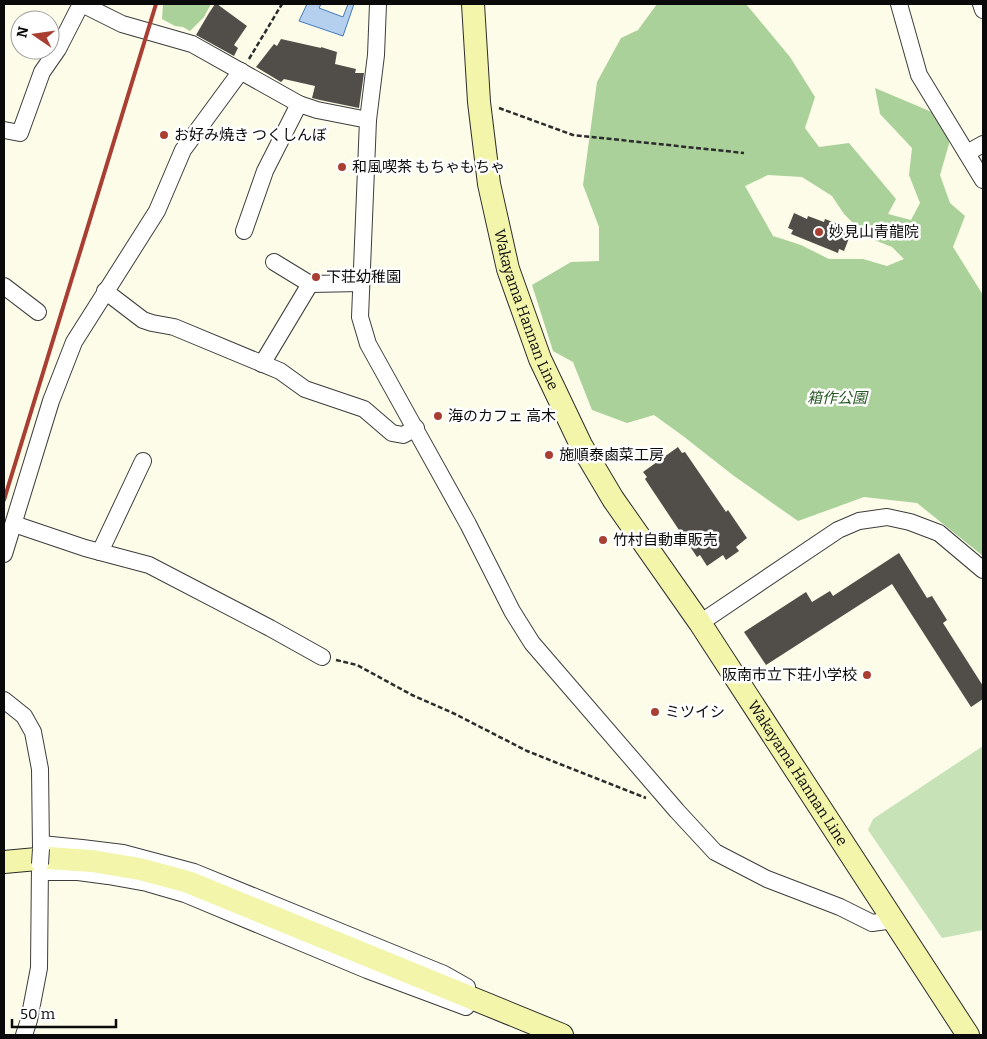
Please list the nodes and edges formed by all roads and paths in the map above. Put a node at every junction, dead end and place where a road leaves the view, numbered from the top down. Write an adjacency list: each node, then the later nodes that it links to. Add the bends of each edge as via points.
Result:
1 (81, 4): 8 (street, via 122,24 192,44); 12 (street, via 58,50 42,72 20,133)
2 (282, 4): 8 (path)
3 (378, 4): 11 (street)
4 (473, 4): 31 (main road, Wakayama Hannan Line, via 478,102 489,184 508,269 540,359 581,445)
5 (899, 4): 15 (street, via 919,75)
6 (981, 4): 7 (street)
7 (983, 10)
8 (241, 71): 9 (street); 22 (street, via 183,150 157,211)
9 (299, 104): 11 (street); 17 (street, via 265,171)
10 (498, 108): 14 (path, via 573,135)
11 (368, 120): 19 (street)
12 (4, 130)
13 (983, 144): 15 (street)
14 (744, 153)
15 (967, 153): 16 (street)
16 (983, 180)
17 (244, 231)
18 (274, 262): 20 (street)
19 (361, 283): 20 (street); 25 (street, via 360,317 368,344)
20 (310, 284): 24 (street)
21 (4, 286): 23 (street)
22 (105, 291): 24 (street, via 143,320 174,327); 27 (street, via 70,350)
23 (38, 312)
24 (262, 364): 25 (street, via 280,371 305,389 364,409 392,433 403,435)
25 (416, 428): 37 (street, via 532,643 715,852 767,879 872,923)
26 (142, 461): 28 (street)
27 (11, 518): 28 (street); 29 (street)
28 (100, 552): 32 (street, via 149,565)
29 (4, 554)
30 (983, 570): 31 (street, via 939,533 887,517 859,521 838,530)
31 (700, 623): 37 (main road, Wakayama Hannan Line)
32 (322, 657): 34 (path, via 357,665 527,751)
33 (4, 700): 35 (street, via 24,716 33,732 40,769)
34 (651, 800)
35 (40, 857): 38 (street, via 78,872 148,883 194,898 436,996 491,1014); 38 (street, via 82,848 123,854 194,872 444,974 494,999); 40 (street, via 39,968)
36 (4, 862): 38 (main road, via 48,858 92,861 140,868 188,882)
37 (894, 920): 39 (main road, Wakayama Hannan Line)
38 (517, 1017): 41 (main road)
39 (965, 1034)
40 (24, 1035)
41 (562, 1035)

